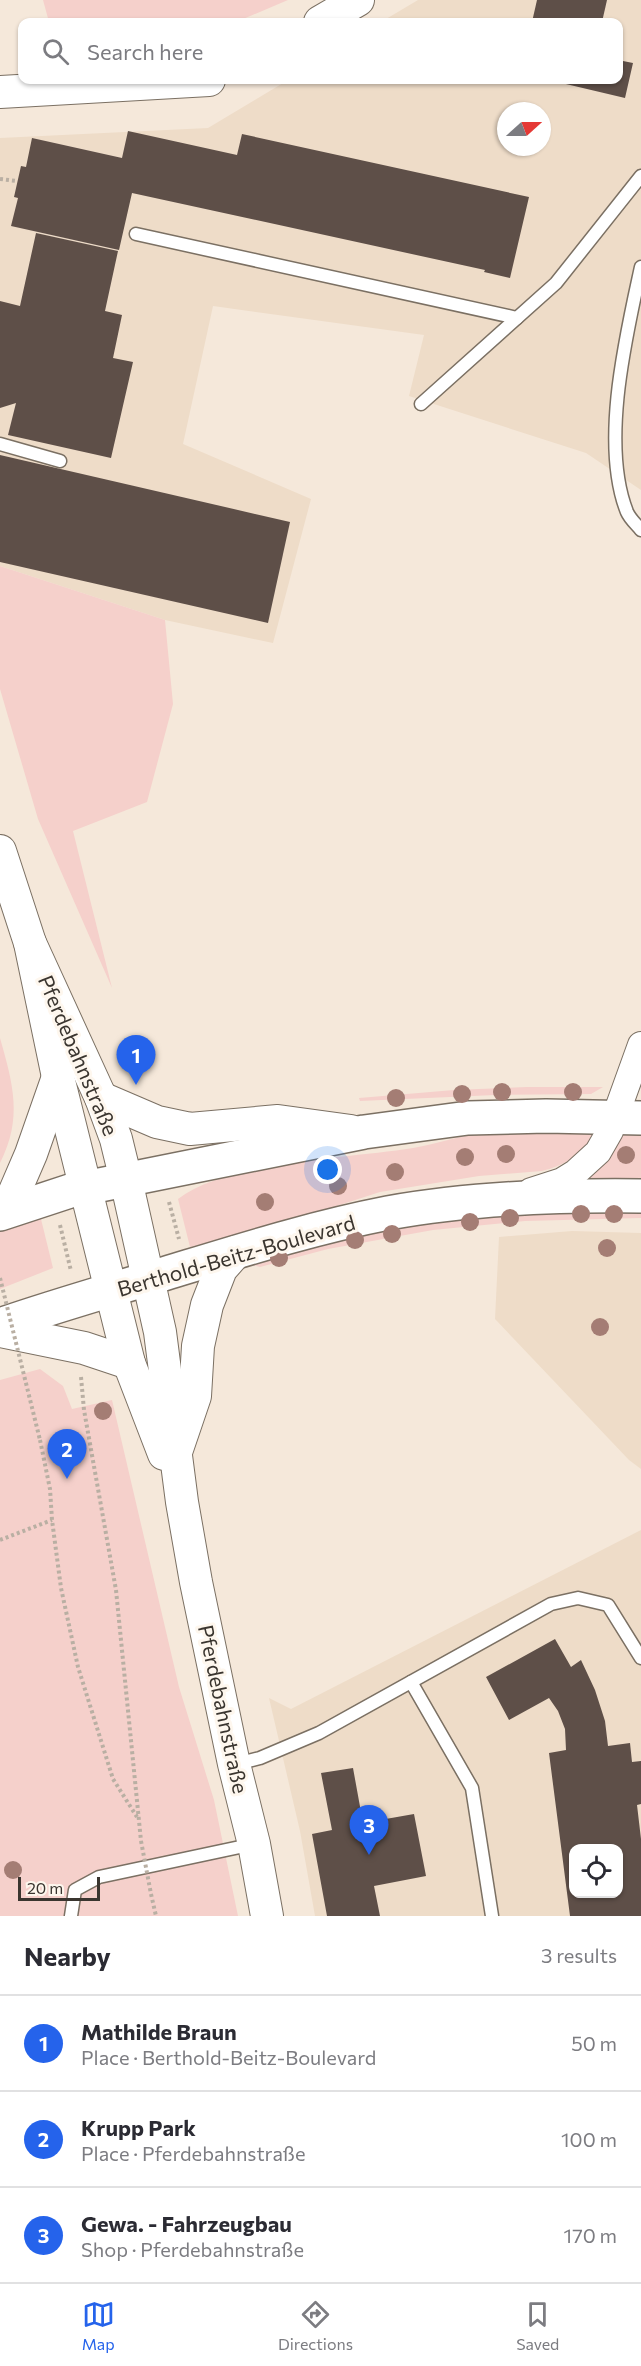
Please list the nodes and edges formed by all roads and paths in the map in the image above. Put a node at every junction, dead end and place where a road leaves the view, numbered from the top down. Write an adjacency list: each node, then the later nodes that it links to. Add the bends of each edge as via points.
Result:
1 (358, 0): 2 (street)
2 (327, 18)
3 (139, 84): 4 (street)
4 (0, 92)
5 (641, 176): 10 (lane, via 556,283)
6 (0, 179): 7 (path)
7 (17, 181)
8 (136, 234): 10 (lane)
9 (641, 267): 14 (lane, via 626,335 616,418 618,472 628,514)
10 (517, 318): 11 (lane)
11 (421, 404)
12 (0, 444): 13 (lane)
13 (60, 461)
14 (641, 530)
15 (0, 851): 16 (street, Pferdebahnstraße)
16 (30, 943): 18 (street, Pferdebahnstraße); 19 (street, Pferdebahnstraße)
17 (641, 1046): 20 (street, Berthold-Beitz-Boulevard)
18 (58, 1077): 24 (street, Pferdebahnstraße); 28 (street, Pferdebahnstraße, via 31,1154)
19 (101, 1098): 21 (street, via 174,1126 202,1128 278,1121); 23 (street, Pferdebahnstraße)
20 (627, 1117): 21 (main road, via 468,1119); 27 (street, Berthold-Beitz-Boulevard, via 610,1131 598,1152 562,1181)
21 (364, 1132): 22 (main road)
22 (162, 1173): 23 (main road); 30 (path)
23 (126, 1180): 24 (main road); 32 (street, Pferdebahnstraße)
24 (87, 1188): 25 (main road); 33 (street, Pferdebahnstraße)
25 (53, 1195): 28 (main road); 34 (path)
26 (641, 1196): 27 (main road, Berthold-Beitz-Boulevard)
27 (477, 1203): 29 (main road, Berthold-Beitz-Boulevard, via 388,1214)
28 (3, 1213)
29 (236, 1252): 30 (main road, Berthold-Beitz-Boulevard); 39 (street, Pferdebahnstraße, via 221,1269 207,1305 198,1346 195,1396)
30 (184, 1267): 32 (main road, Berthold-Beitz-Boulevard)
31 (0, 1278): 41 (path, bridge, via 40,1440)
32 (148, 1279): 33 (main road, Berthold-Beitz-Boulevard); 39 (street, Pferdebahnstraße, via 160,1332)
33 (111, 1290): 34 (main road, Berthold-Beitz-Boulevard); 37 (street, Pferdebahnstraße)
34 (77, 1299): 35 (main road, Berthold-Beitz-Boulevard)
35 (0, 1325)
36 (0, 1331): 37 (street, via 84,1348)
37 (129, 1363): 40 (street, Pferdebahnstraße)
38 (81, 1372): 46 (path, via 84,1410 116,1590)
39 (176, 1452): 40 (street, Pferdebahnstraße)
40 (182, 1502): 45 (street, Pferdebahnstraße)
41 (52, 1520): 42 (path); 46 (path, via 61,1588 81,1677 113,1779)
42 (0, 1540)
43 (641, 1658): 44 (lane, via 608,1605 578,1598 551,1604)
44 (411, 1682): 45 (lane, via 319,1733 260,1758); 51 (lane, via 472,1788)
45 (234, 1764): 47 (street, Pferdebahnstraße)
46 (138, 1818): 49 (path, bridge)
47 (254, 1844): 48 (lane, via 99,1877 75,1890); 50 (street, Pferdebahnstraße)
48 (71, 1916)
49 (156, 1916)
50 (267, 1916)
51 (492, 1916)

